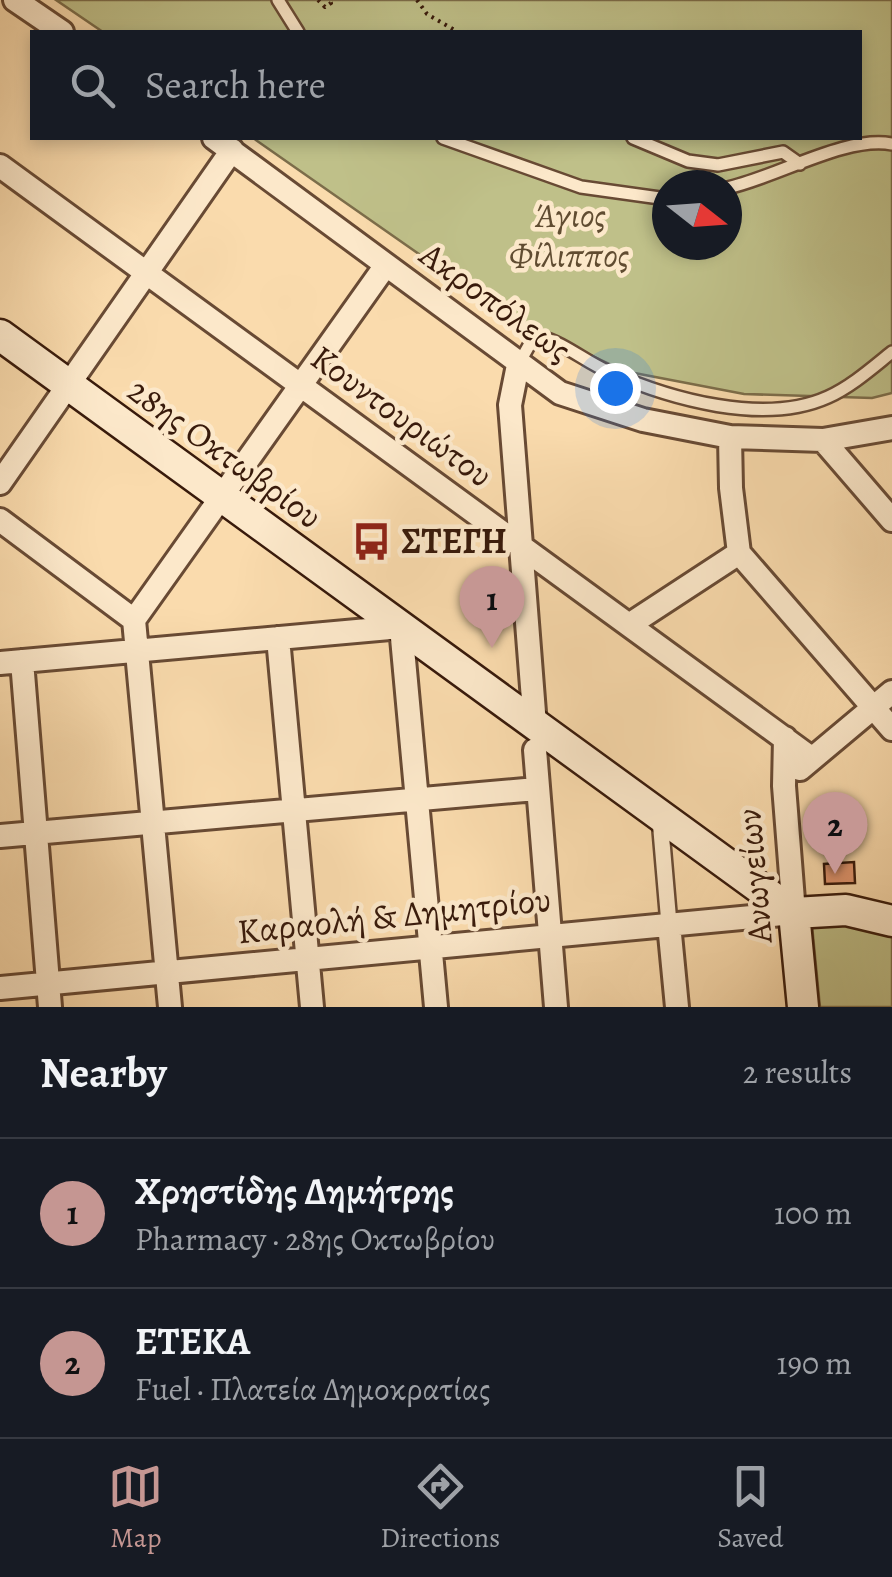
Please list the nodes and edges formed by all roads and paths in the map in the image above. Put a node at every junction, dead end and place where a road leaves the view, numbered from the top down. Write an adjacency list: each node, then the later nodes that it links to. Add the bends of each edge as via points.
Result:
1 (14, 0): 6 (street); 7 (street)
2 (278, 0): 8 (lane)
3 (318, 0): 4 (path, via 325,6)
4 (329, 0)
5 (418, 0): 9 (path, via 426,14)
6 (0, 18)
7 (59, 30)
8 (297, 30)
9 (454, 30)
10 (448, 140): 17 (lane, via 581,187)
11 (637, 140): 14 (lane, via 718,165 783,152)
12 (223, 144): 18 (street, Ακροπόλεως); 19 (street)
13 (892, 144): 14 (lane, via 852,147)
14 (800, 164): 16 (lane)
15 (0, 166): 19 (street, Κουντουριώτου)
16 (742, 183)
17 (652, 197)
18 (386, 265): 22 (street, Ακροπόλεως); 24 (street)
19 (146, 273): 23 (street); 24 (street, Κουντουριώτου)
20 (0, 336): 23 (main road, 28ης Οκτωβρίου)
21 (892, 352): 22 (lane, via 826,398 746,410 648,389 540,337)
22 (518, 364): 26 (street, Ακροπόλεως, via 560,392 643,420); 32 (street, via 510,405)
23 (68, 385): 28 (street); 29 (main road, 28ης Οκτωβρίου)
24 (300, 385): 29 (street); 32 (street, Κουντουριώτου)
25 (892, 428): 27 (street, Ακροπόλεως)
26 (730, 437): 27 (street, Ακροπόλεως); 33 (street)
27 (823, 440): 31 (street)
28 (0, 483)
29 (222, 496): 34 (street); 36 (main road, 28ης Οκτωβρίου)
30 (0, 520): 34 (street)
31 (892, 520)
32 (522, 547): 35 (street, Κουντουριώτου); 43 (street)
33 (739, 553): 35 (street); 41 (street)
34 (134, 620): 38 (street)
35 (629, 625): 44 (street, Κουντουριώτου)
36 (402, 627): 37 (street); 43 (main road, 28ης Οκτωβρίου); 48 (street)
37 (278, 638): 38 (street); 49 (street)
38 (136, 648): 39 (street); 51 (street)
39 (11, 662): 52 (street)
40 (892, 692): 41 (street)
41 (873, 708): 42 (street); 45 (street)
42 (892, 729)
43 (535, 738): 47 (street); 50 (main road, 28ης Οκτωβρίου)
44 (784, 738): 45 (street, Κουντουριώτου); 46 (street, Ανωγείων)
45 (812, 758): 46 (street)
46 (784, 786): 54 (street, Ανωγείων)
47 (536, 789): 48 (street); 57 (street)
48 (417, 799): 49 (street); 58 (street)
49 (294, 810): 51 (street); 59 (street)
50 (659, 815): 54 (main road, 28ης Οκτωβρίου); 56 (street)
51 (153, 823): 52 (street); 60 (street)
52 (36, 833): 53 (street); 62 (street)
53 (0, 836)
54 (794, 913): 55 (main road, via 846,910); 56 (street, Καραολή & Δημητρίου); 68 (main road, Ανωγείων)
55 (892, 921)
56 (669, 924): 57 (street, Καραολή & Δημητρίου); 67 (street)
57 (550, 935): 58 (street, Καραολή & Δημητρίου); 66 (street)
58 (431, 946): 59 (street, Καραολή & Δημητρίου); 65 (street)
59 (308, 958): 60 (street, Καραολή & Δημητρίου); 64 (street)
60 (166, 972): 62 (street, Καραολή & Δημητρίου); 63 (street)
61 (0, 988): 62 (street, Καραολή & Δημητρίου)
62 (49, 995)
63 (170, 1007)
64 (312, 1007)
65 (436, 1007)
66 (556, 1007)
67 (677, 1007)
68 (803, 1007)

